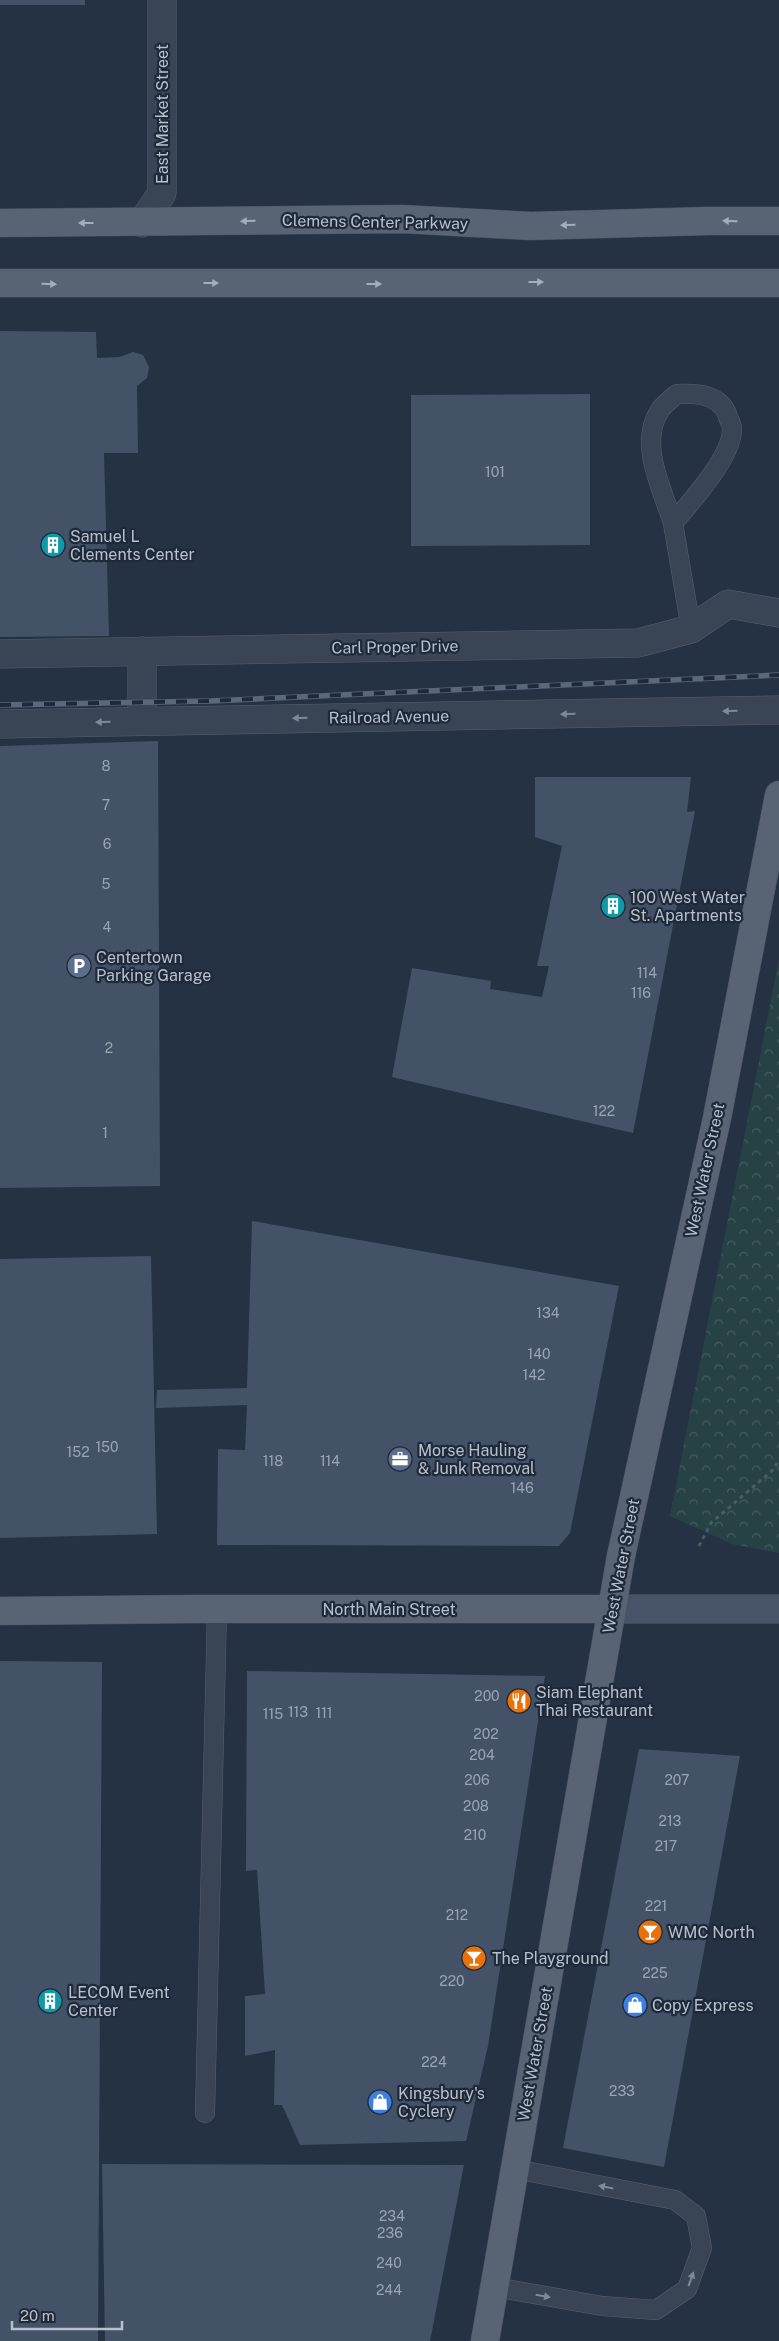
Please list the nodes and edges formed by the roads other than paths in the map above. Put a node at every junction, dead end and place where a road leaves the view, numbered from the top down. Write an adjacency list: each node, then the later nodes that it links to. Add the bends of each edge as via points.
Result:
1 (162, 0): 4 (street, East Market Street, via 162,192)
2 (779, 222): 4 (main road, Clemens Center Parkway, one-way to 4, via 708,220 531,226 402,219)
3 (0, 223): 4 (main road, Clemens Center Parkway, one-way to 3)
4 (142, 223)
5 (0, 283): 6 (main road, one-way to 6)
6 (779, 283)
7 (673, 523): 7 (lane, via 703,488 728,446 732,428 724,407 702,393 677,394 660,410 651,435 653,463); 9 (lane)
8 (779, 613): 9 (street, Carl Proper Drive, via 728,604)
9 (691, 629): 10 (street, Carl Proper Drive, via 638,643)
10 (142, 651): 11 (street, Carl Proper Drive); 13 (street)
11 (0, 654)
12 (779, 710): 13 (street, Railroad Avenue, one-way to 13)
13 (142, 721): 14 (street, Railroad Avenue, one-way to 14)
14 (0, 724)
15 (779, 796): 16 (main road, West Water Street, via 717,1118)
16 (611, 1609): 17 (main road, North Main Street); 18 (main road, North Main Street); 21 (main road, West Water Street)
17 (773, 1609)
18 (217, 1610): 19 (main road, North Main Street); 20 (lane)
19 (0, 1611)
20 (206, 2113)
21 (515, 2169): 22 (main road, West Water Street); 22 (lane, one-way to 21, via 602,2306 656,2310 687,2289 702,2248 696,2216 675,2200)
22 (495, 2288): 23 (main road, West Water Street)
23 (485, 2341)

